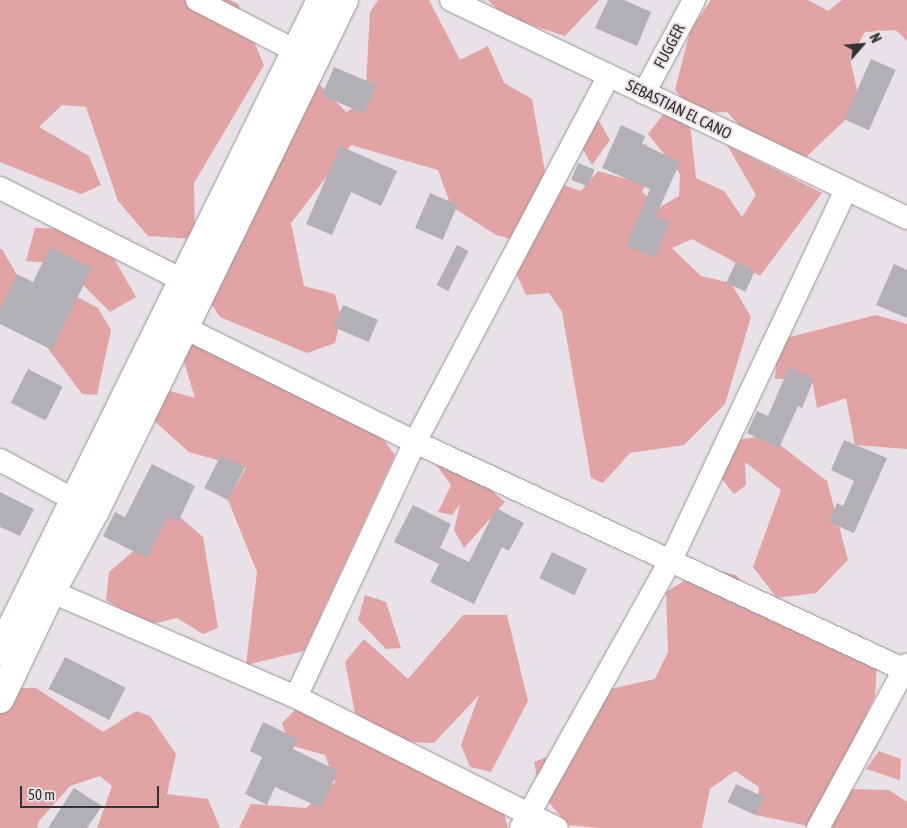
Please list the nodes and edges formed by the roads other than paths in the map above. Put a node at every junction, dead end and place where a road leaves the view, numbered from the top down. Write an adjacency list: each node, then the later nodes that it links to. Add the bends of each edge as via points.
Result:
1 (197, 0): 6 (street)
2 (320, 0): 6 (main road)
3 (344, 0): 13 (main road)
4 (451, 0): 7 (street, SEBASTIAN EL CANO)
5 (694, 0): 8 (street, FUGGER)
6 (296, 51): 12 (main road)
7 (609, 76): 8 (street, SEBASTIAN EL CANO); 14 (street)
8 (644, 92): 10 (street, SEBASTIAN EL CANO)
9 (0, 188): 12 (street)
10 (846, 189): 11 (street, SEBASTIAN EL CANO); 17 (street)
11 (907, 218)
12 (182, 280): 16 (main road)
13 (184, 328): 14 (street); 16 (main road)
14 (415, 442): 17 (street); 21 (street)
15 (0, 460): 16 (street)
16 (84, 505): 18 (main road)
17 (671, 560): 20 (street); 23 (street)
18 (42, 588): 19 (main road); 21 (street); 22 (main road)
19 (0, 651)
20 (906, 669): 25 (street)
21 (296, 697): 23 (street)
22 (0, 699)
23 (524, 821): 24 (street)
24 (557, 828)
25 (818, 828)

